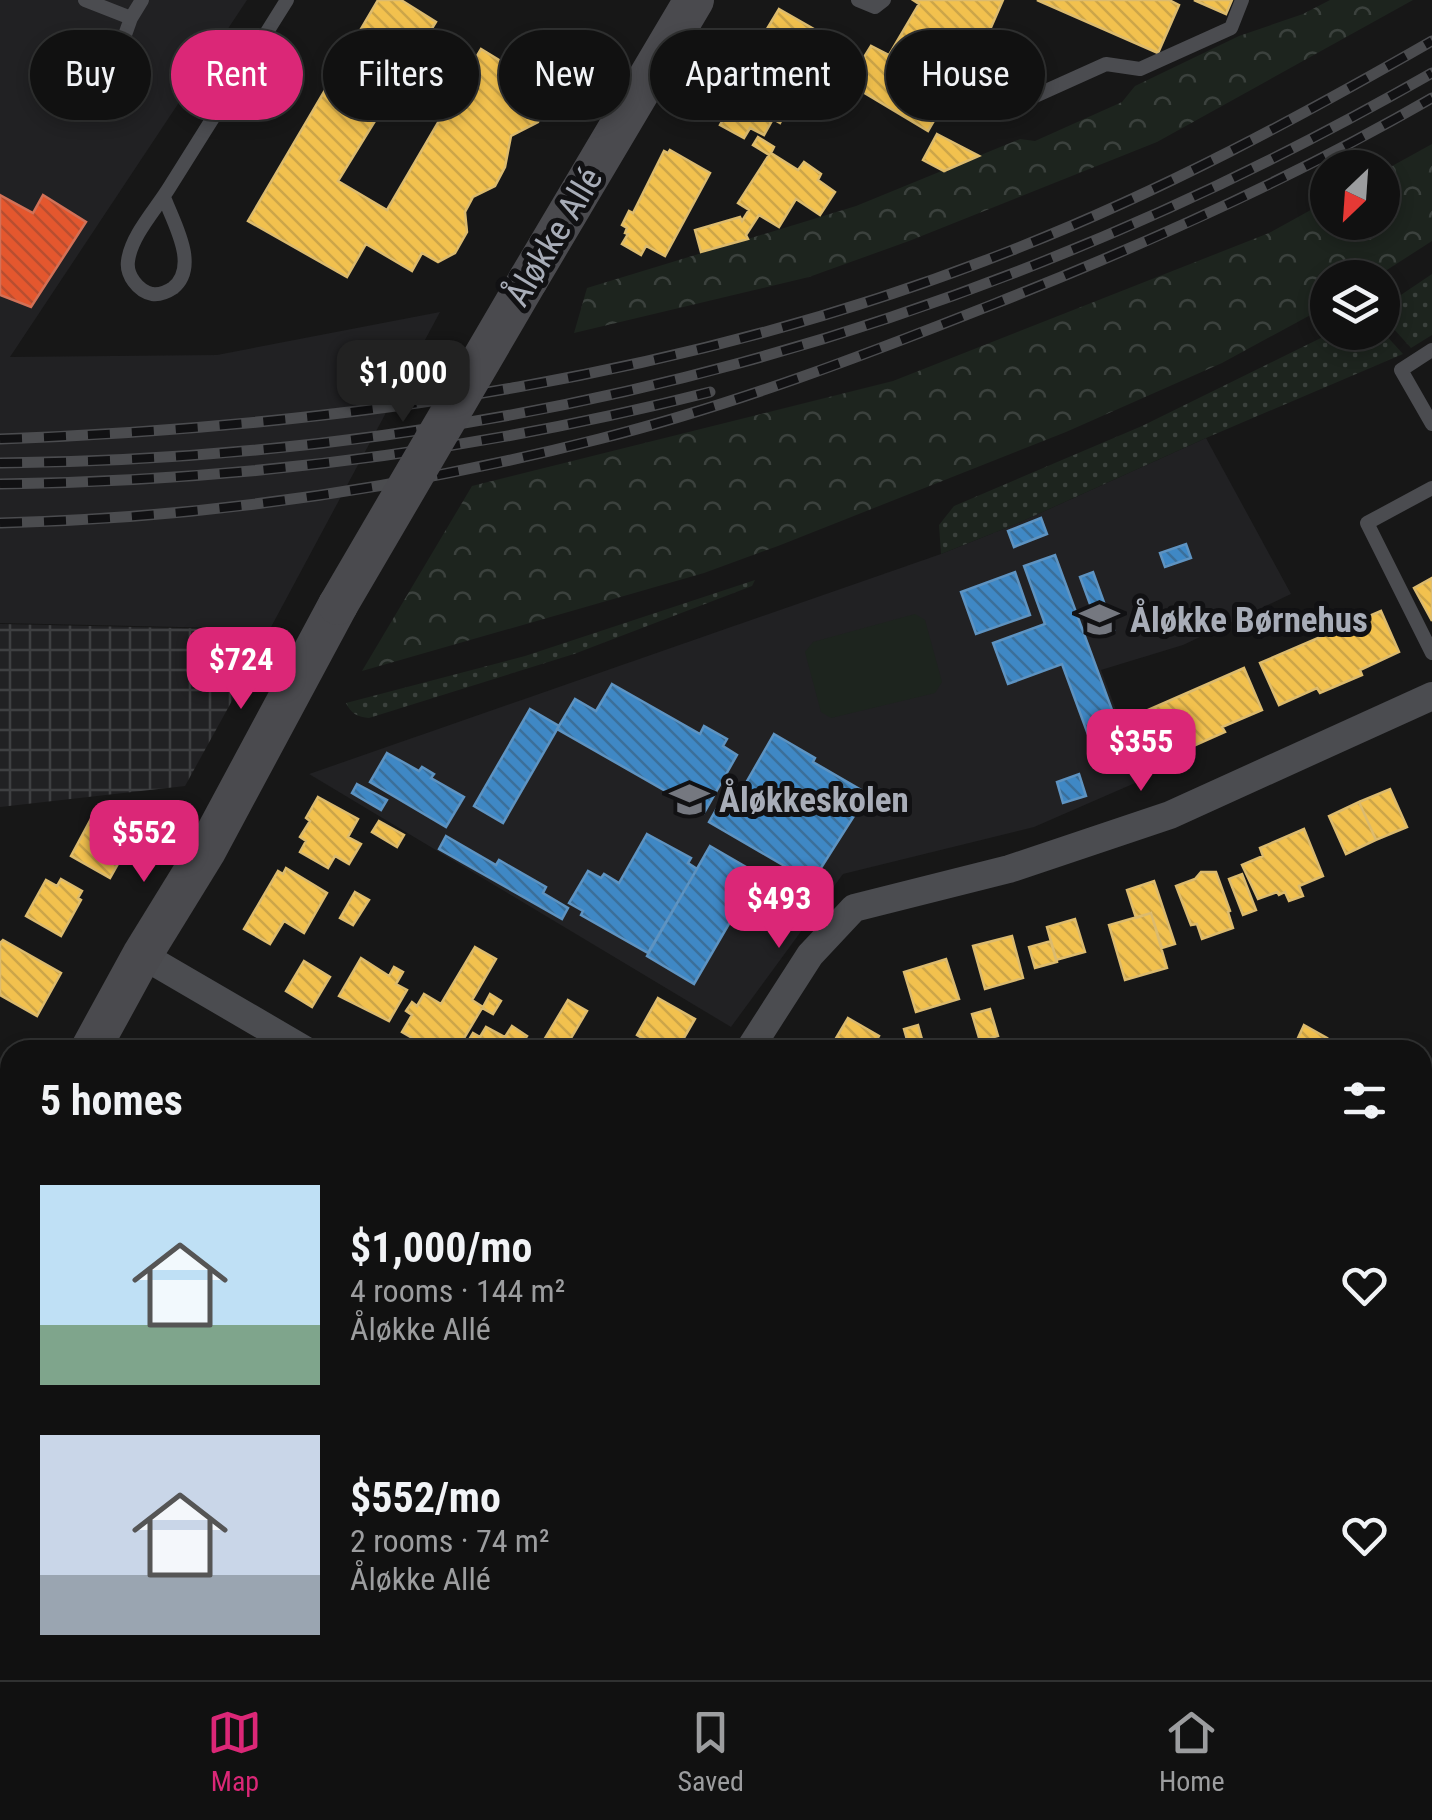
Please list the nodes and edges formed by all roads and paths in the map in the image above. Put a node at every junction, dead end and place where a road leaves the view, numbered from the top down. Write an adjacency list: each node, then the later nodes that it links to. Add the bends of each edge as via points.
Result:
1 (85, 0): 8 (lane)
2 (142, 0): 8 (lane)
3 (287, 0): 11 (lane)
4 (694, 0): 17 (main road, Åløkke Allé, bridge, via 338,605)
5 (858, 0): 6 (lane, via 875,7)
6 (884, 0)
7 (1242, 0): 10 (lane, via 1231,28 1140,69 1106,64)
8 (131, 18): 9 (lane)
9 (127, 30)
10 (1045, 91)
11 (164, 197): 11 (lane, via 126,265 142,290 156,295 170,291 187,264)
12 (1432, 350): 13 (lane, via 1400,370)
13 (1432, 424)
14 (1432, 488): 15 (lane, via 1367,523)
15 (1432, 653)
16 (1432, 696): 20 (street, via 1170,815 1009,869 854,908 810,955)
17 (142, 956): 18 (main road, Åløkke Allé); 19 (street)
18 (96, 1040)
19 (288, 1040)
20 (755, 1040)

